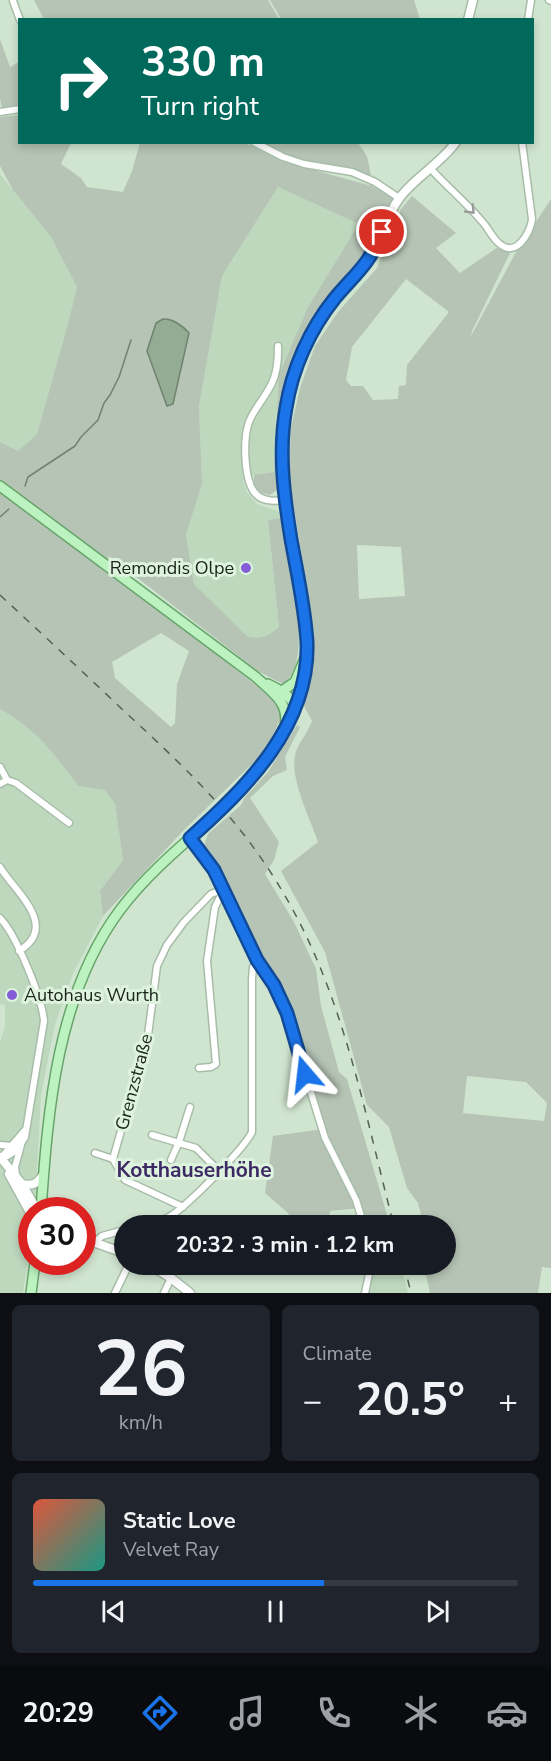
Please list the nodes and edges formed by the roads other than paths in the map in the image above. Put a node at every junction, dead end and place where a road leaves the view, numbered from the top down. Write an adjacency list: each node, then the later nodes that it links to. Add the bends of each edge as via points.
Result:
1 (473, 0): 5 (main road)
2 (531, 0): 6 (street)
3 (13, 1): 4 (street)
4 (19, 18)
5 (468, 18)
6 (528, 18)
7 (18, 109): 8 (street)
8 (0, 111)
9 (258, 144): 13 (street, via 304,164 352,172)
10 (454, 144): 12 (main road)
11 (522, 144): 12 (street, one-way to 11, via 497,241 507,248 519,245 532,219)
12 (430, 168): 13 (main road)
13 (399, 198): 16 (main road, via 371,257 327,309 298,364 283,430)
14 (278, 346): 16 (street, via 274,380 249,420 245,437 249,484 256,495 268,501)
15 (0, 486): 18 (main road)
16 (285, 501): 17 (main road, via 305,624)
17 (306, 657): 18 (main road, via 295,682); 19 (main road)
18 (280, 695): 19 (main road); 20 (main road, via 287,715)
19 (295, 706): 20 (main road)
20 (284, 730): 25 (main road, bridge, via 259,770)
21 (0, 767): 22 (street)
22 (7, 780): 23 (street); 24 (street)
23 (0, 784)
24 (69, 824)
25 (190, 838): 27 (street); 44 (main road, via 132,896 87,967 64,1040)
26 (0, 867): 29 (street, via 36,918 31,942)
27 (224, 889): 30 (street); 31 (street, via 215,907 207,961 216,1064); 41 (street, Grenzstraße, via 211,894 184,922 157,966 148,1035)
28 (0, 918): 29 (street)
29 (20, 951): 33 (street, via 44,1021)
30 (257, 960): 43 (street, via 252,980 252,1132); 51 (street, via 284,1006 326,1138)
31 (199, 1068)
32 (190, 1107): 35 (street)
33 (27, 1129): 37 (street); 38 (street)
34 (152, 1135): 35 (street)
35 (179, 1142): 42 (street); 43 (street, via 196,1148)
36 (0, 1145): 38 (street)
37 (21, 1145): 40 (street, via 7,1157); 45 (street, via 15,1167)
38 (13, 1146): 40 (street)
39 (95, 1153): 41 (street)
40 (0, 1157): 45 (main road); 46 (main road)
41 (113, 1159): 49 (street, via 125,1180)
42 (171, 1160)
43 (219, 1171): 49 (street)
44 (43, 1175): 45 (main road, via 31,1186); 48 (main road)
45 (19, 1180): 47 (main road)
46 (27, 1197)
47 (28, 1197)
48 (38, 1197)
49 (183, 1207): 50 (street)
50 (171, 1215)
51 (361, 1215)
52 (114, 1233): 53 (street)
53 (96, 1241)
54 (96, 1242): 55 (main road)
55 (114, 1249)
56 (33, 1275): 60 (main road)
57 (124, 1275): 61 (street)
58 (369, 1275): 64 (street)
59 (167, 1276): 62 (street); 63 (main road)
60 (31, 1293)
61 (115, 1293)
62 (164, 1293)
63 (190, 1293)
64 (365, 1293)

